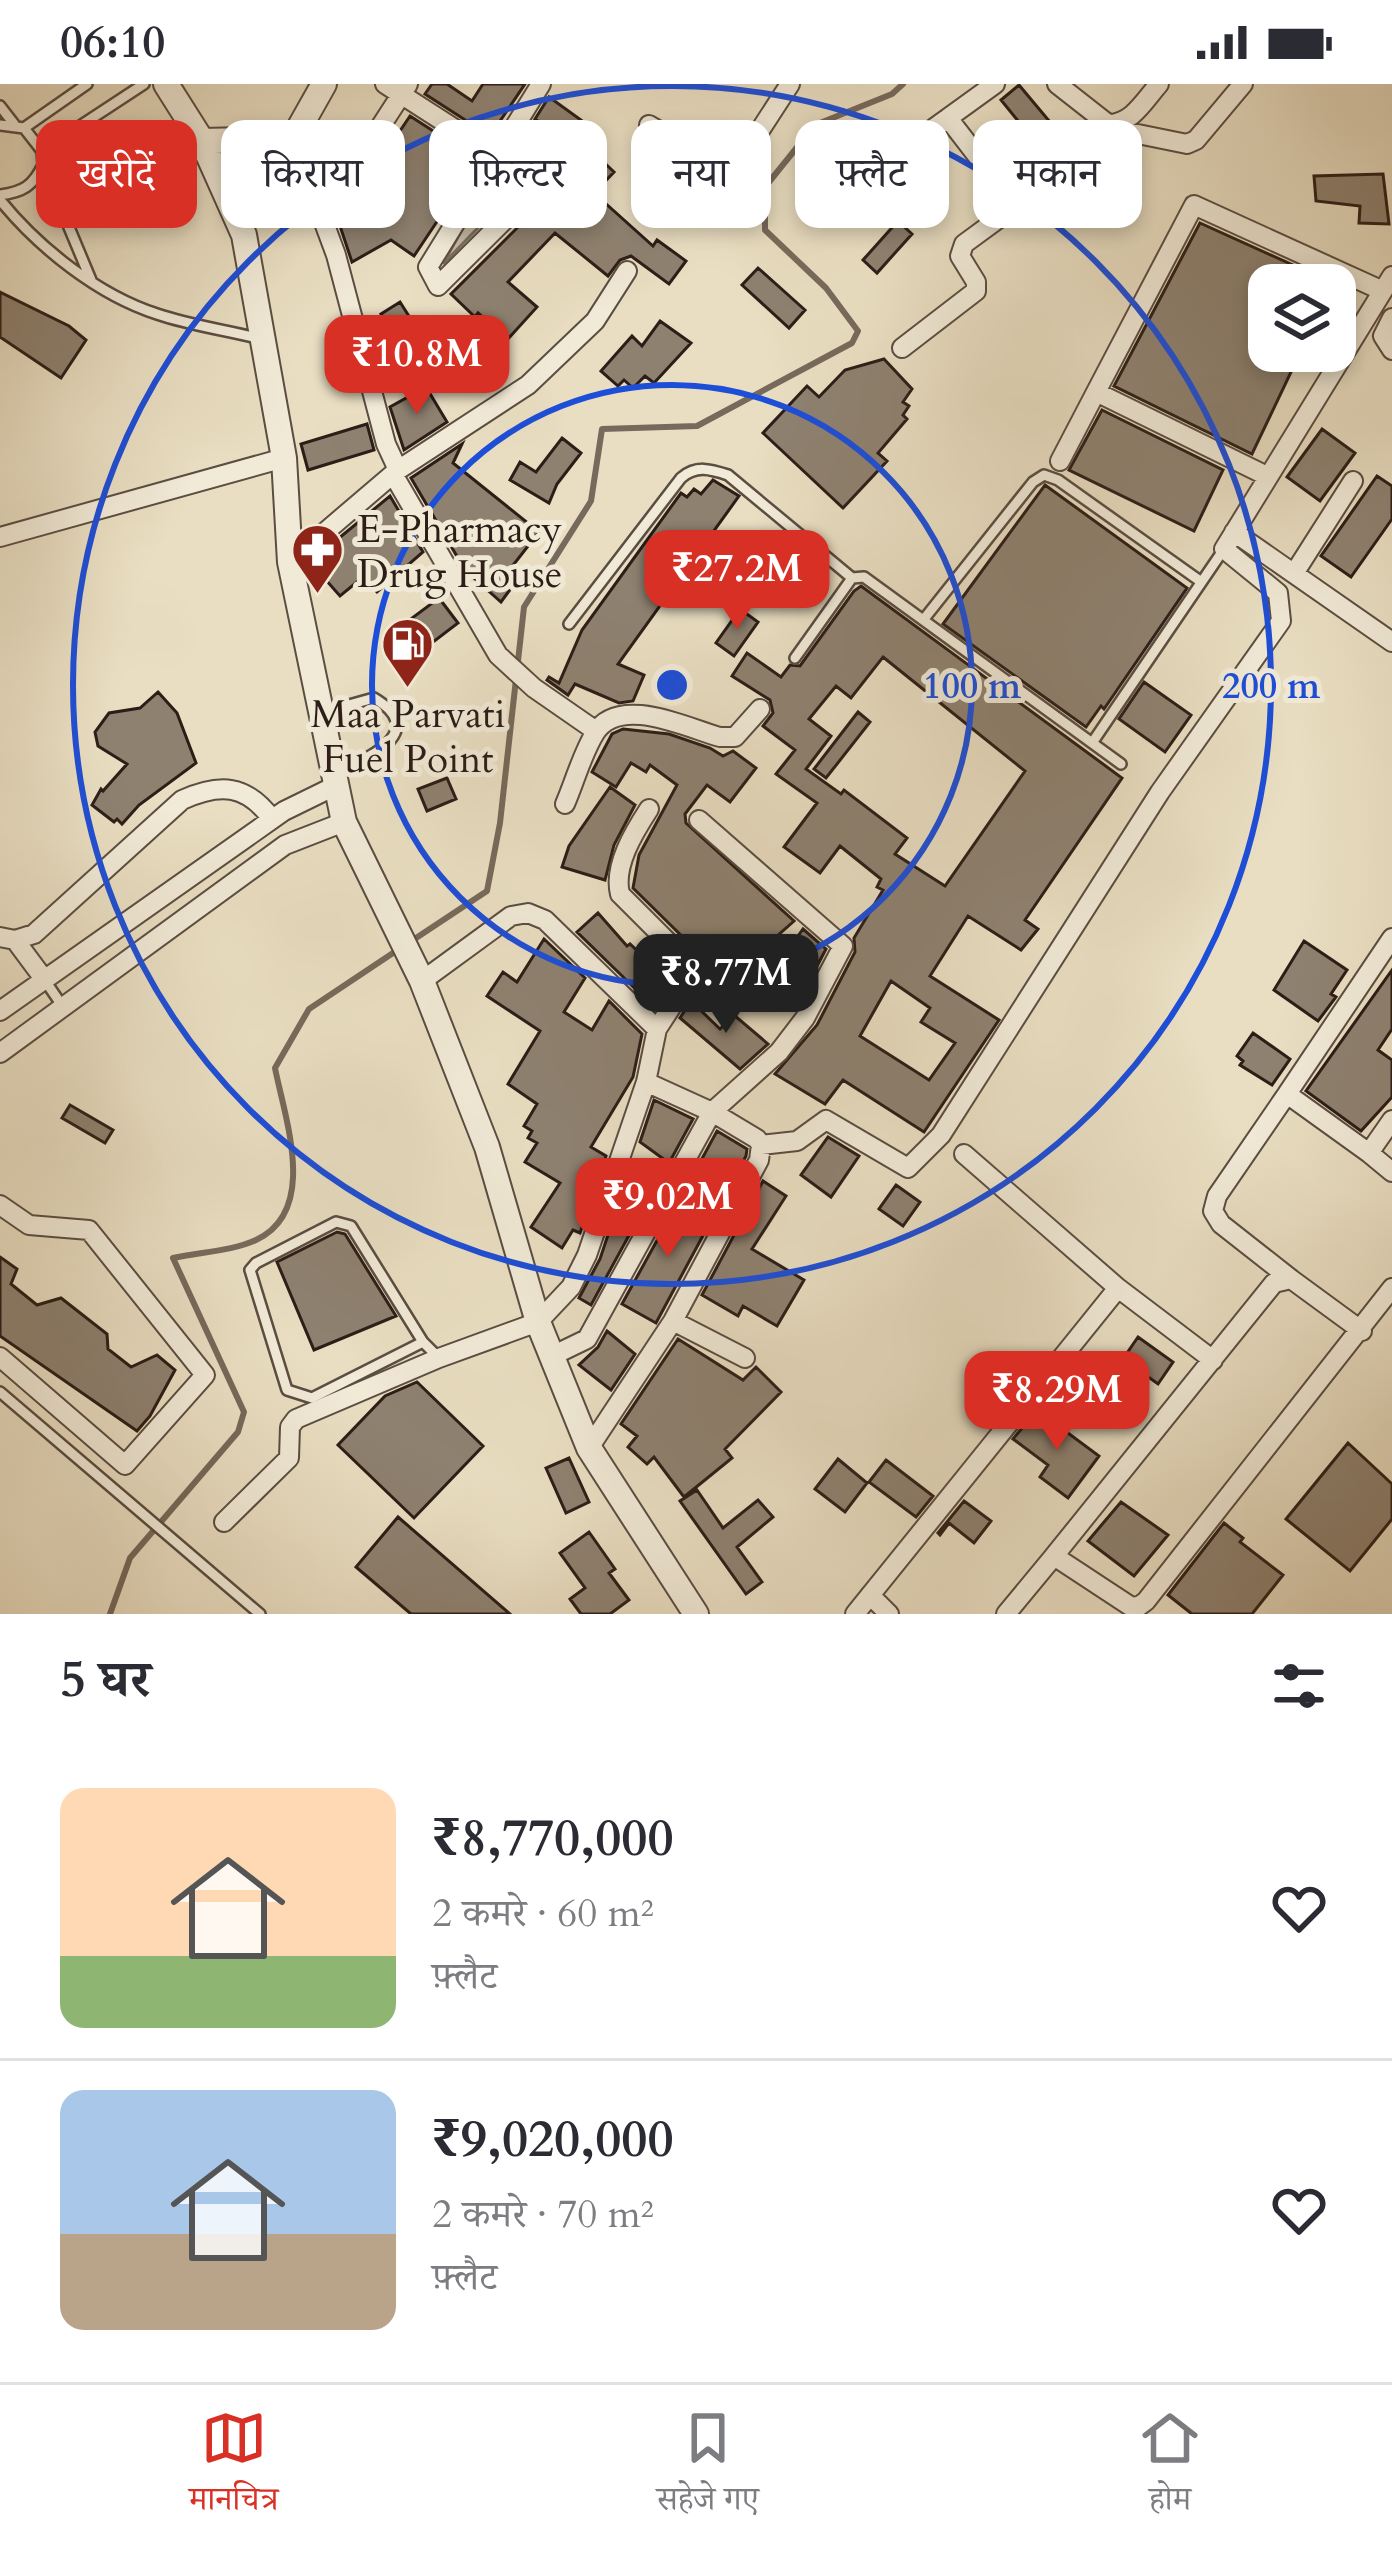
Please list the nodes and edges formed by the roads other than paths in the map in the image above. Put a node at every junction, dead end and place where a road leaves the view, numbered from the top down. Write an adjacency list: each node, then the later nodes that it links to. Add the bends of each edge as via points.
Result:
1 (87, 84): 22 (lane)
2 (144, 84): 14 (lane)
3 (166, 84): 24 (street)
4 (324, 84): 15 (street)
5 (541, 84): 18 (street)
6 (790, 84): 19 (street)
7 (995, 84): 13 (street)
8 (1058, 84): 9 (street, via 1108,124 1126,121)
9 (1159, 84)
10 (1243, 84): 23 (street, via 1196,140)
11 (398, 87): 16 (street); 17 (street)
12 (0, 106): 22 (lane)
13 (948, 118): 20 (street); 27 (street)
14 (90, 120)
15 (297, 120)
16 (379, 120)
17 (445, 120)
18 (519, 120)
19 (767, 120)
20 (945, 120)
21 (0, 125): 22 (lane)
22 (19, 126): 26 (lane)
23 (1142, 135)
24 (202, 141): 25 (street); 29 (street)
25 (221, 141)
26 (36, 144)
27 (973, 150)
28 (36, 178): 30 (lane)
29 (221, 183)
30 (0, 197): 38 (lane)
31 (69, 228): 38 (lane)
32 (241, 228): 41 (street)
33 (326, 228): 47 (street)
34 (452, 228): 35 (street, via 428,267 438,286)
35 (496, 228)
36 (986, 228): 42 (street, via 960,249 976,291)
37 (627, 271): 47 (street, via 595,321 528,385)
38 (91, 280): 41 (lane, via 158,315)
39 (1387, 283): 44 (street, via 1194,205); 48 (street)
40 (1392, 318): 43 (street, via 1383,336)
41 (263, 339): 45 (street)
42 (902, 348)
43 (1392, 350)
44 (1096, 392): 46 (street); 48 (street)
45 (284, 458): 50 (street); 52 (street)
46 (1060, 461)
47 (395, 472): 52 (street); 63 (street, via 498,655)
48 (1267, 476): 51 (street)
49 (1353, 481): 53 (street)
50 (0, 537)
51 (1229, 540): 53 (street); 55 (lane); 84 (street, via 1278,593 1281,621 1160,792 941,1135 908,1168 826,1120 797,1141)
52 (290, 562): 62 (street)
53 (1295, 572): 58 (street)
54 (852, 578): 56 (lane, via 864,577); 57 (lane, via 728,475 708,468 681,478); 60 (lane)
55 (1200, 581): 56 (lane, via 1044,475); 64 (lane)
56 (924, 619): 64 (lane)
57 (569, 625)
58 (1391, 638): 59 (street)
59 (1376, 657)
60 (795, 658)
61 (760, 709): 63 (street, via 735,736 631,713)
62 (320, 712): 66 (street); 66 (lane, via 374,698 395,721 383,751)
63 (596, 731): 67 (street)
64 (1092, 742): 65 (lane)
65 (1121, 764)
66 (333, 781): 69 (street); 71 (street)
67 (565, 804)
68 (649, 809): 78 (street, via 617,884 692,969)
69 (272, 819): 73 (street, via 227,788 182,800 34,934); 75 (street)
70 (699, 820): 82 (street, via 842,946 779,1052)
71 (344, 822): 74 (street); 76 (street, via 285,845)
72 (1392, 938): 81 (street)
73 (8, 939): 75 (street)
74 (421, 978): 78 (street, via 512,916 528,914 545,920); 93 (street, via 487,1147)
75 (44, 980): 76 (lane); 77 (street)
76 (63, 1007): 79 (street)
77 (0, 1011)
78 (657, 1030): 80 (street)
79 (0, 1053)
80 (646, 1082): 82 (street); 93 (street, via 587,1255)
81 (1287, 1094): 85 (street); 89 (street, via 1213,1211)
82 (712, 1112): 84 (street); 96 (street, via 587,1339)
83 (1392, 1120): 85 (street)
84 (761, 1145): 92 (street, via 740,1201)
85 (1369, 1153): 87 (street)
86 (964, 1154): 90 (street)
87 (1392, 1172)
88 (0, 1205): 97 (street, via 29,1225 89,1230 205,1376 125,1465)
89 (1291, 1279): 94 (street); 100 (street, via 1274,1283)
90 (1118, 1288): 100 (street); 105 (street)
91 (1392, 1288): 94 (street)
92 (673, 1321): 99 (street); 102 (street)
93 (538, 1322): 96 (street); 98 (street)
94 (1362, 1331): 104 (street, via 1138,1607)
95 (423, 1342): 95 (lane, via 359,1234 344,1223 250,1270 287,1390 301,1396 312,1398); 98 (lane)
96 (554, 1355): 102 (street)
97 (0, 1357)
98 (439, 1358): 103 (street, via 296,1419 290,1458)
99 (745, 1358)
100 (1213, 1360): 104 (street)
101 (0, 1392): 106 (lane)
102 (590, 1448): 107 (street)
103 (224, 1522)
104 (1054, 1556): 110 (street)
105 (871, 1595): 108 (street); 109 (street)
106 (260, 1614)
107 (696, 1614)
108 (855, 1614)
109 (889, 1614)
110 (1006, 1614)

